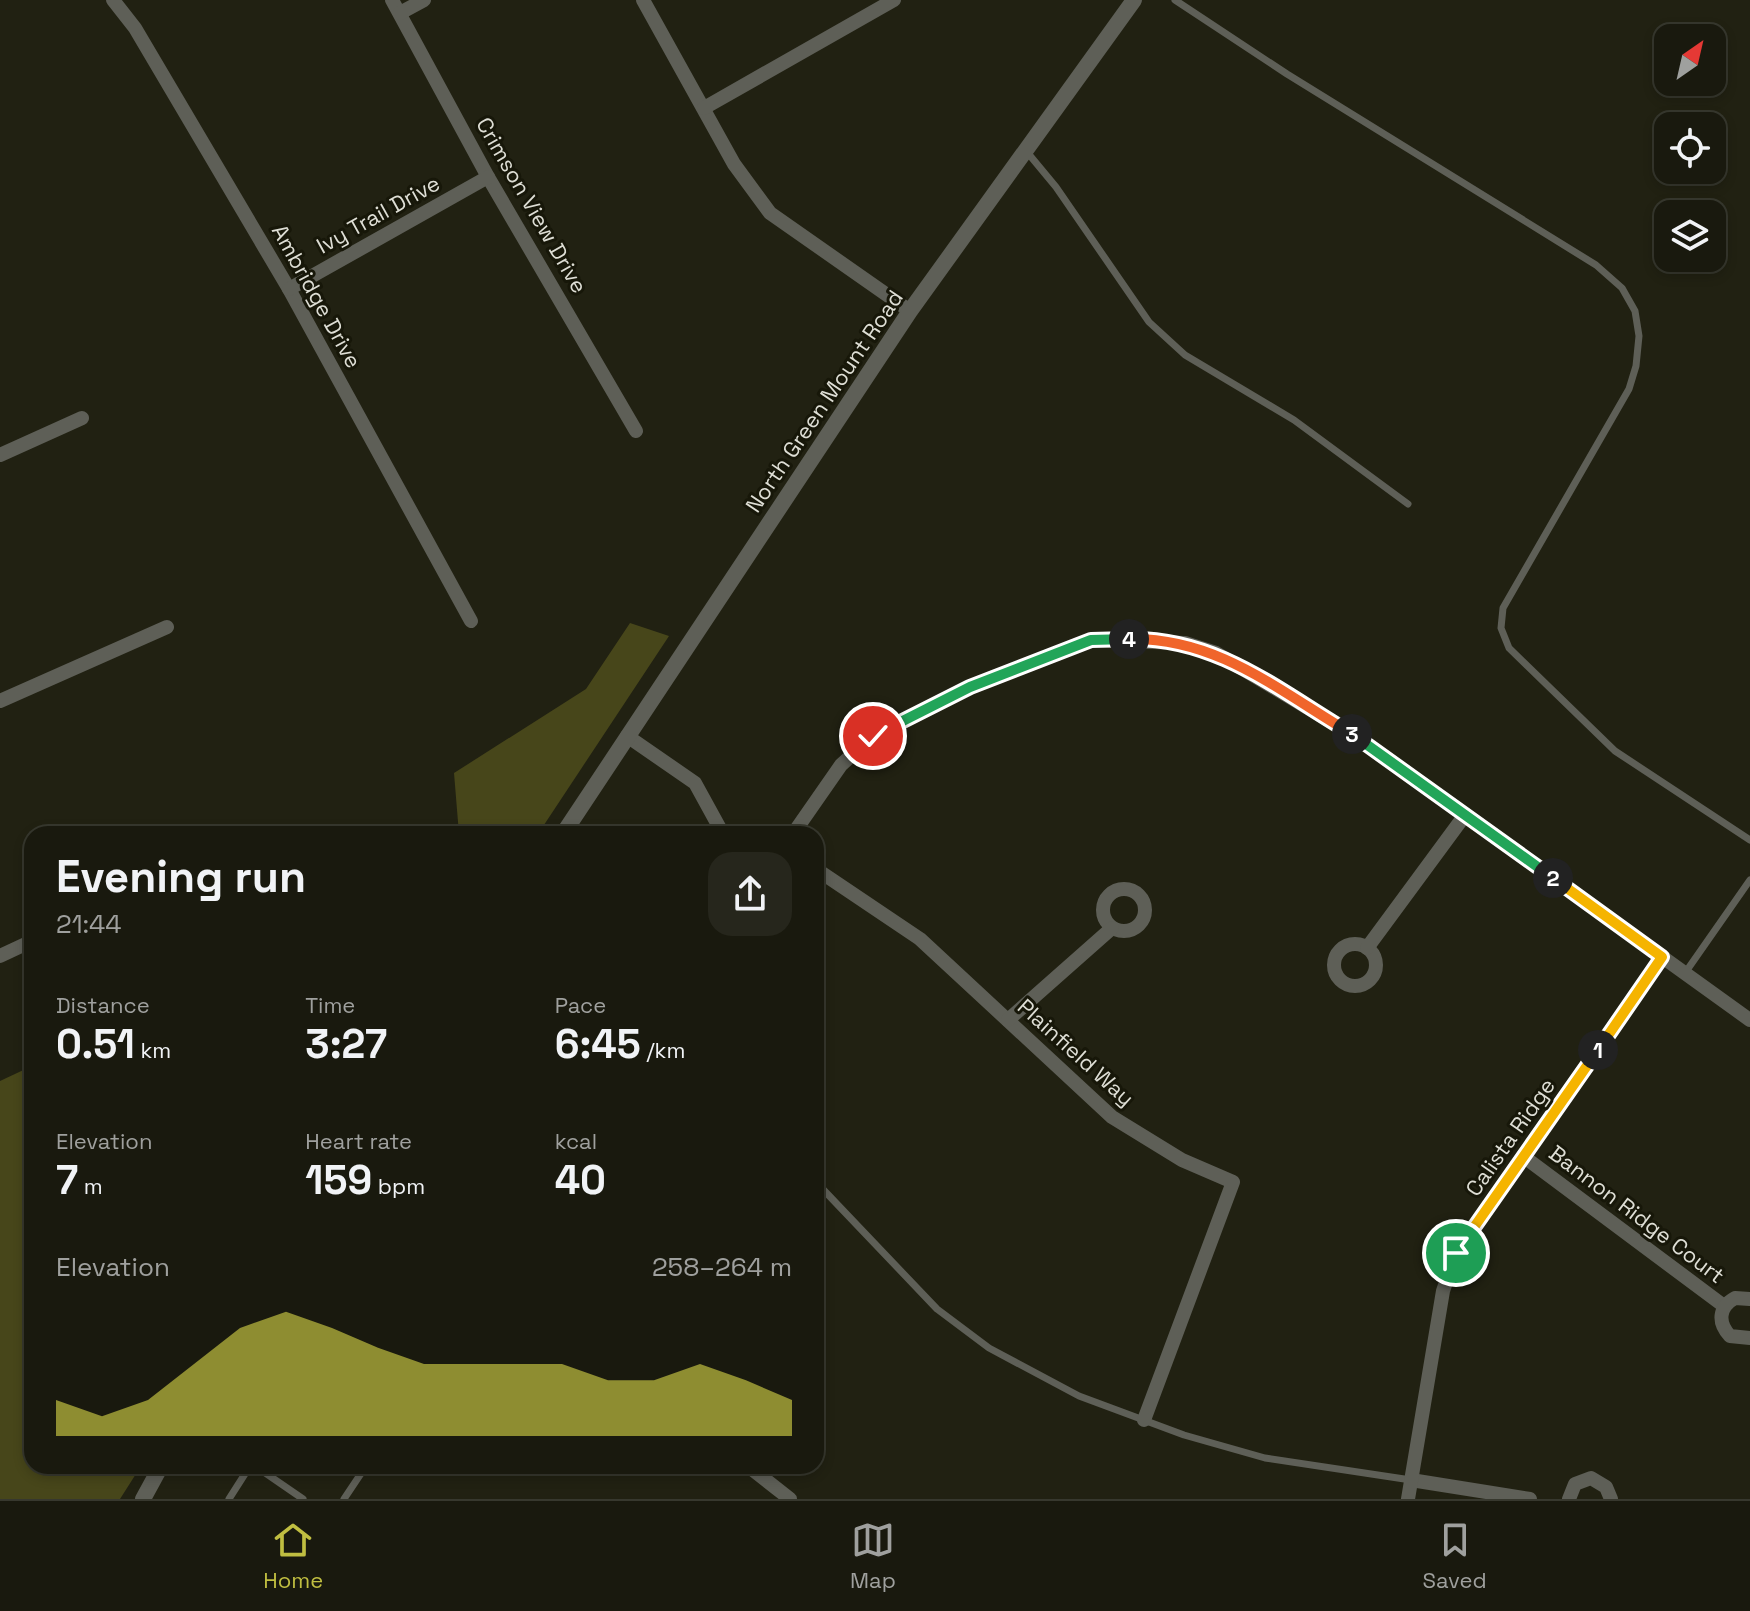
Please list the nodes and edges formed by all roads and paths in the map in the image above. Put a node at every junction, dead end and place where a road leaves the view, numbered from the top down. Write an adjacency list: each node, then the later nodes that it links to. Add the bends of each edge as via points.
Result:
1 (113, 0): 11 (street, Ambridge Drive, via 135,28)
2 (424, 0): 7 (street)
3 (643, 0): 8 (street)
4 (894, 0): 8 (street)
5 (1134, 0): 9 (street, North Green Mount Road)
6 (1175, 0): 25 (lane, via 1596,265 1622,288 1635,311 1639,336 1629,389 1503,608 1501,628 1509,648 1615,751)
7 (396, 6): 10 (street, Crimson View Drive)
8 (704, 108): 12 (street, via 734,164 770,213)
9 (1025, 151): 12 (street, North Green Mount Road); 16 (lane, via 1149,322 1185,355 1294,420)
10 (488, 177): 11 (street, Ivy Trail Drive); 14 (street, Crimson View Drive)
11 (289, 289): 17 (street, Ambridge Drive)
12 (910, 311): 20 (street, North Green Mount Road)
13 (82, 418): 15 (street)
14 (636, 431)
15 (0, 455)
16 (1408, 504)
17 (471, 621)
18 (167, 627): 19 (street)
19 (0, 701)
20 (627, 736): 22 (street, North Green Mount Road); 23 (street, via 695,783)
21 (1465, 815): 24 (street, via 1358,738 1216,653 1185,643 1091,640 970,687 873,736 841,765); 30 (street); 32 (street)
22 (568, 826)
23 (719, 826)
24 (799, 826)
25 (1750, 840)
26 (824, 874): 34 (street, Plainfield Way, via 920,939)
27 (1750, 880): 33 (lane)
28 (1112, 928): 34 (street)
29 (24, 945): 31 (street)
30 (1367, 948)
31 (0, 956)
32 (1662, 957): 33 (street); 36 (street, Calista Ridge)
33 (1685, 973): 35 (street)
34 (1008, 1020): 41 (street, Plainfield Way, via 1112,1117 1182,1160 1233,1182)
35 (1750, 1020)
36 (1523, 1156): 39 (street, Bannon Ridge Court); 47 (street, Calista Ridge, via 1456,1253 1443,1291)
37 (824, 1190): 41 (lane, via 937,1309 989,1348 1079,1396)
38 (1750, 1299): 39 (street, Bannon Ridge Court, via 1735,1298)
39 (1724, 1306): 40 (street, Bannon Ridge Court, via 1724,1329 1737,1339)
40 (1750, 1338)
41 (1144, 1420): 47 (lane, via 1265,1458)
42 (157, 1474): 48 (street)
43 (246, 1474): 49 (lane)
44 (264, 1474): 50 (lane)
45 (361, 1474): 51 (lane)
46 (758, 1474): 52 (street)
47 (1411, 1480): 53 (street, Calista Ridge); 54 (street)
48 (143, 1499)
49 (229, 1499)
50 (303, 1499)
51 (344, 1499)
52 (790, 1499)
53 (1408, 1499)
54 (1530, 1499)
55 (1569, 1499): 56 (street, via 1575,1484 1591,1478 1606,1487)
56 (1611, 1499)

